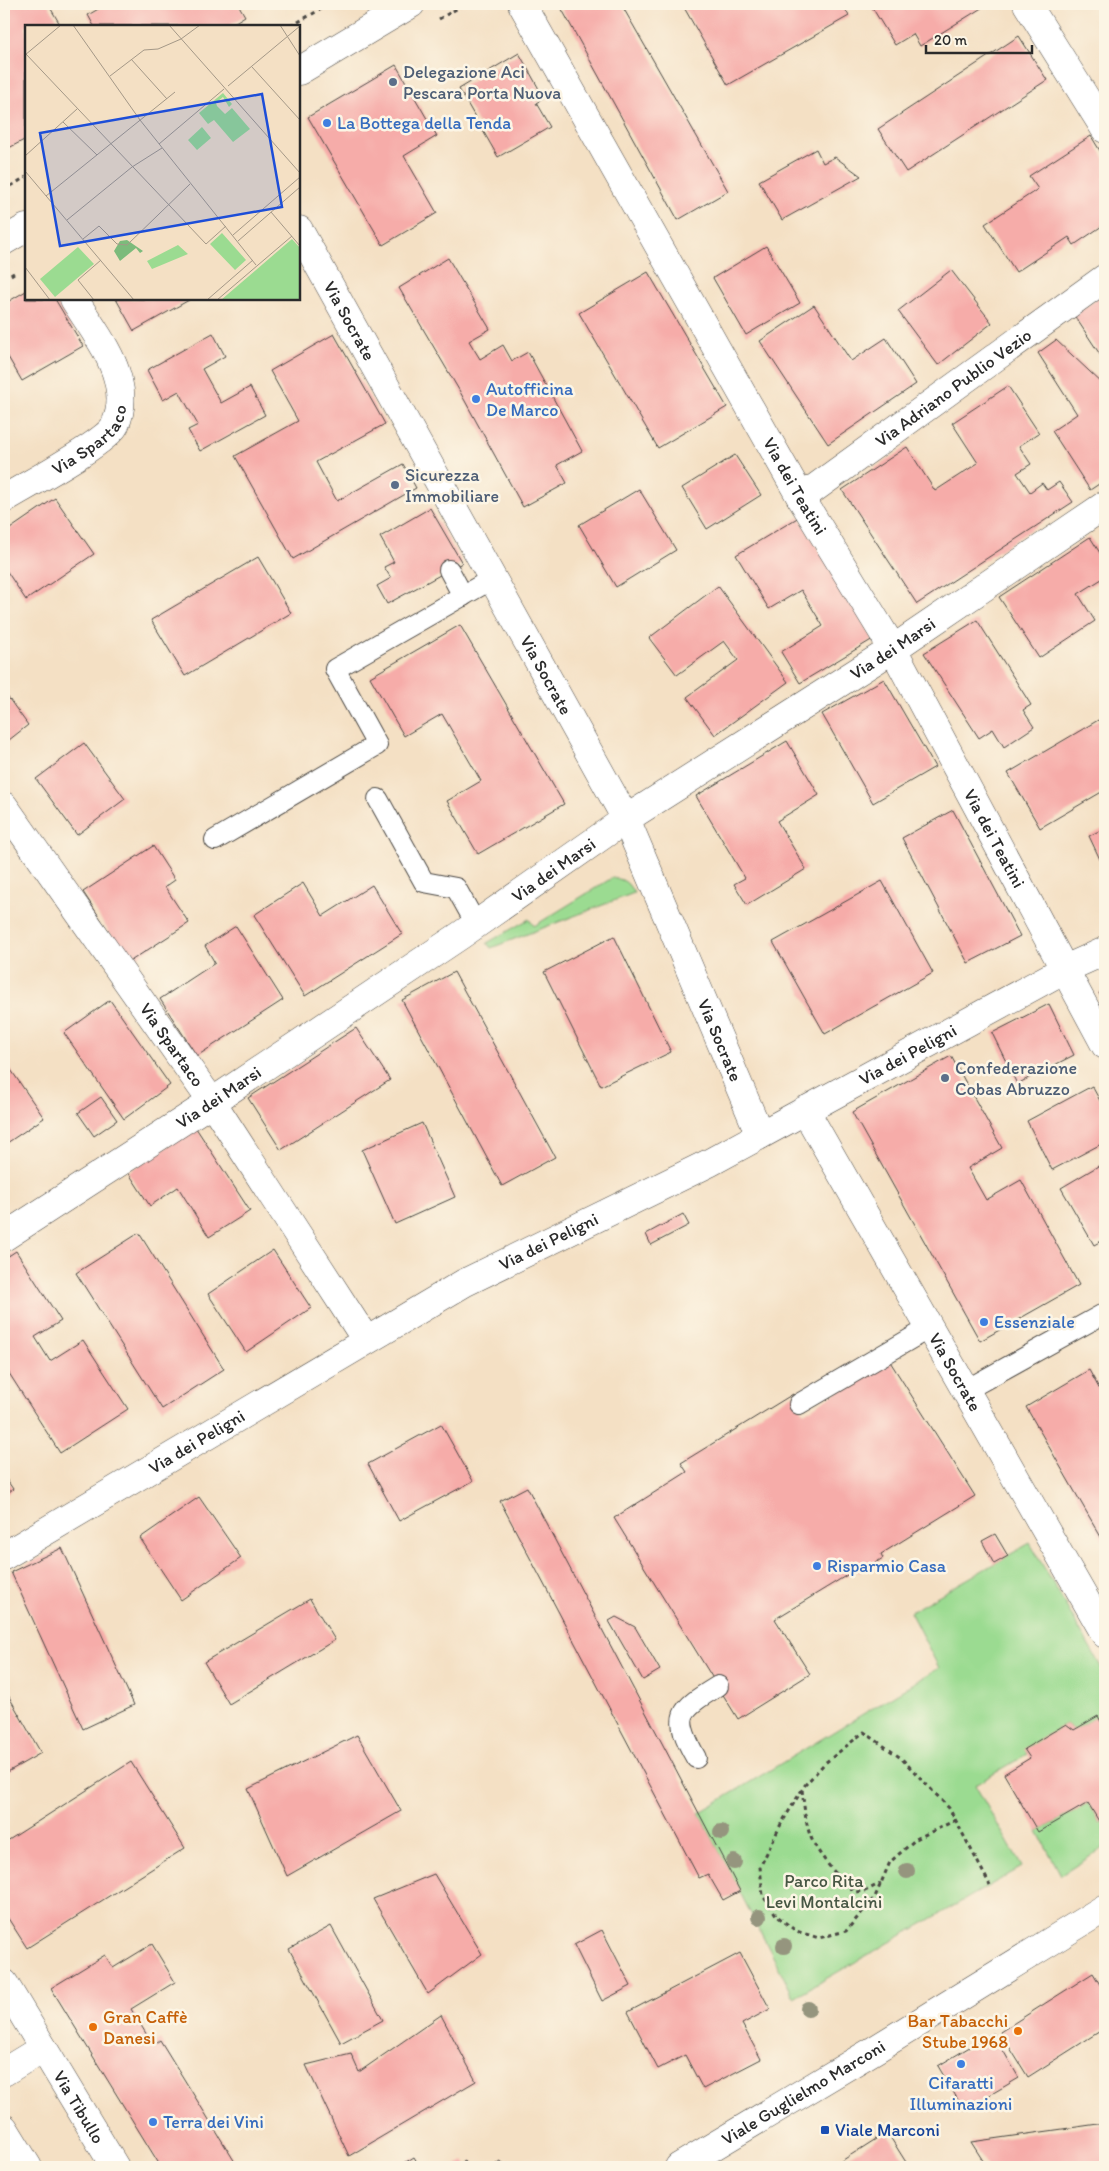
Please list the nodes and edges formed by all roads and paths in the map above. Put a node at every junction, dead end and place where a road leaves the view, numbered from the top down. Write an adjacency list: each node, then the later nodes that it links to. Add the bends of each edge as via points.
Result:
1 (330, 4): 5 (path)
2 (411, 4): 6 (street)
3 (522, 4): 15 (street, Via dei Teatini)
4 (1027, 4): 7 (street)
5 (293, 25)
6 (300, 70)
7 (1105, 129)
8 (25, 178): 9 (path)
9 (4, 190)
10 (25, 229): 12 (street)
11 (300, 232): 19 (street, Via Socrate)
12 (4, 241)
13 (1105, 278): 15 (street, Via Adriano Publio Vezio)
14 (75, 300): 16 (street, Via Spartaco, via 106,351 118,378 122,405 114,426 96,444)
15 (801, 498): 21 (street, Via dei Teatini)
16 (4, 499)
17 (1105, 505): 21 (street, Via dei Marsi)
18 (449, 570): 20 (lane)
19 (492, 579): 20 (lane); 24 (street, Via Socrate)
20 (463, 596): 25 (lane, via 335,669 377,746)
21 (893, 649): 24 (street, Via dei Marsi); 28 (street, Via dei Teatini)
22 (378, 799): 26 (lane, via 424,882 456,888)
23 (4, 806): 30 (street, Via Spartaco)
24 (626, 820): 26 (street, Via dei Marsi); 32 (street, Via Socrate)
25 (215, 840)
26 (469, 929): 30 (street, Via dei Marsi)
27 (1105, 950): 28 (street, Via dei Peligni)
28 (1064, 969): 29 (street, Via dei Teatini); 31 (street, Via dei Peligni)
29 (1105, 1045)
30 (212, 1102): 33 (street, Via dei Marsi); 36 (street, Via Spartaco)
31 (804, 1110): 32 (street, Via dei Peligni); 35 (street, Via Socrate)
32 (760, 1134): 36 (street, Via dei Peligni, via 708,1164 464,1283)
33 (4, 1237)
34 (1105, 1313): 37 (lane)
35 (930, 1328): 37 (street, Via Socrate); 38 (lane)
36 (366, 1340): 39 (street, Via dei Peligni)
37 (966, 1390): 40 (street, Via Socrate)
38 (799, 1404)
39 (4, 1556)
40 (1105, 1634)
41 (718, 1686): 42 (lane, via 691,1703 683,1718 684,1737)
42 (696, 1758)
43 (802, 1790): 44 (path, via 824,1764 864,1732 901,1758 950,1808); 45 (path, via 809,1833 842,1883 856,1892); 45 (path, via 760,1867 763,1896 777,1916 796,1931 820,1938 846,1931 867,1908)
44 (956, 1820): 45 (path, via 916,1839 890,1862); 46 (path)
45 (881, 1883)
46 (990, 1885)
47 (1105, 1908): 54 (street, Viale Guglielmo Marconi)
48 (4, 1983): 49 (street, Via Tibullo)
49 (43, 2048): 50 (street); 53 (street, Via Tibullo)
50 (4, 2072)
51 (4, 2128): 52 (street)
52 (28, 2167)
53 (115, 2167)
54 (679, 2167)

